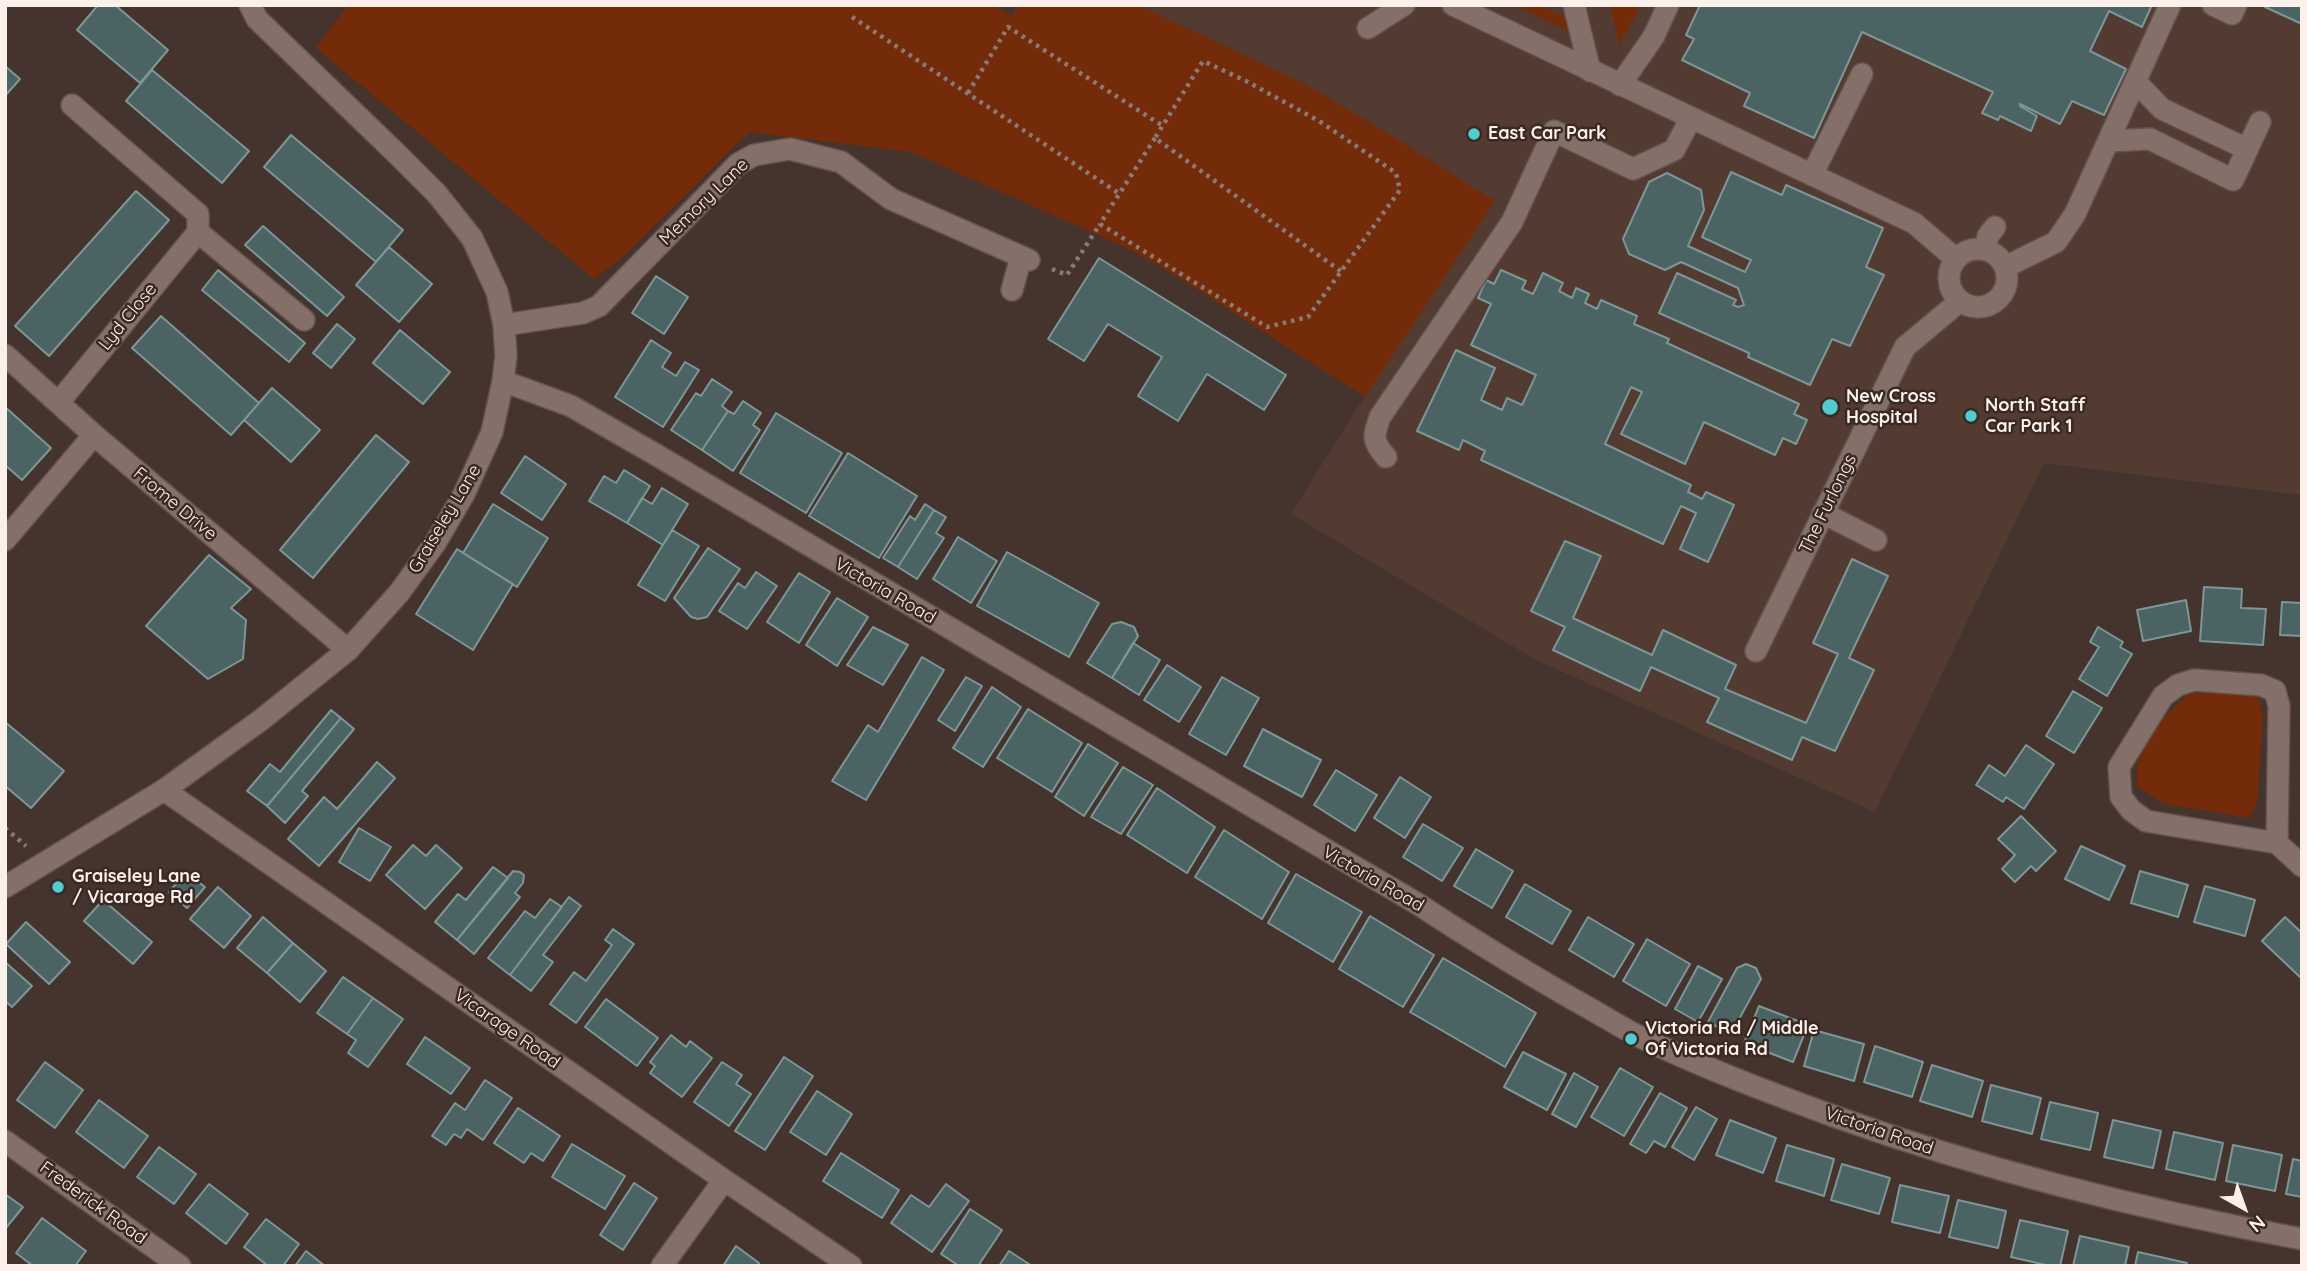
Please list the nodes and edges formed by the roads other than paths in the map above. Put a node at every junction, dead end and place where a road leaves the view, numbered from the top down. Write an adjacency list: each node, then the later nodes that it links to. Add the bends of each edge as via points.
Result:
1 (250, 5): 28 (street, Graiseley Lane, via 257,19 437,194 472,238 497,292)
2 (1404, 5): 9 (street)
3 (1454, 5): 10 (street)
4 (1574, 5): 10 (street)
5 (1668, 5): 13 (street, via 1654,36)
6 (2170, 5): 12 (street)
7 (2214, 5): 8 (street, via 2232,14)
8 (2236, 5)
9 (1368, 28)
10 (1590, 71): 13 (street)
11 (1862, 74): 19 (street)
12 (2136, 82): 17 (street); 18 (street, via 2162,109)
13 (1620, 85): 15 (street)
14 (72, 105): 21 (street, via 198,214)
15 (1691, 118): 19 (street); 33 (street, via 1675,150 1633,169 1554,131 1512,222 1380,417 1374,434)
16 (2260, 122): 18 (street)
17 (2109, 141): 18 (street, via 2150,139 2232,180); 24 (street, via 2076,214 2056,242)
18 (2247, 149)
19 (1812, 175): 23 (street, via 1914,223)
20 (1995, 227): 22 (street)
21 (198, 232): 27 (street); 31 (street, Lyd Close)
22 (1985, 250): 23 (street, via 1972,250); 24 (street)
23 (1956, 259): 26 (street, via 1949,278)
24 (2005, 267): 26 (street, via 2008,282 2000,299 1982,307)
25 (1012, 290): 28 (street, Memory Lane, via 1025,258 891,199 841,162 790,149 754,155 738,164 599,306 583,313)
26 (1960, 300): 34 (street, The Furlongs, via 1905,346)
27 (303, 320)
28 (504, 325): 30 (street, Graiseley Lane)
29 (5, 355): 31 (street, Frome Drive)
30 (503, 381): 37 (street, Graiseley Lane, via 492,432 464,494 399,593); 45 (street, Victoria Road, via 570,406 629,440 1634,1034 1720,1074 1907,1142 1993,1168)
31 (59, 402): 32 (street, Frome Drive)
32 (94, 435): 35 (street); 37 (street, Frome Drive)
33 (1386, 457)
34 (1823, 513): 36 (street); 38 (street, The Furlongs)
35 (5, 540)
36 (1876, 540)
37 (348, 650): 39 (street, Graiseley Lane)
38 (1756, 650)
39 (164, 790): 42 (street, Graiseley Lane); 44 (street, Vicarage Road)
40 (2277, 843): 40 (street, via 2146,821 2121,797 2119,767 2163,696 2178,685 2194,680 2261,685 2275,691 2280,706); 41 (street)
41 (2302, 866)
42 (5, 887)
43 (5, 1141): 46 (street, Frederick Road)
44 (724, 1180): 47 (street); 48 (street, Vicarage Road)
45 (2302, 1239)
46 (180, 1266)
47 (662, 1266)
48 (851, 1266)

